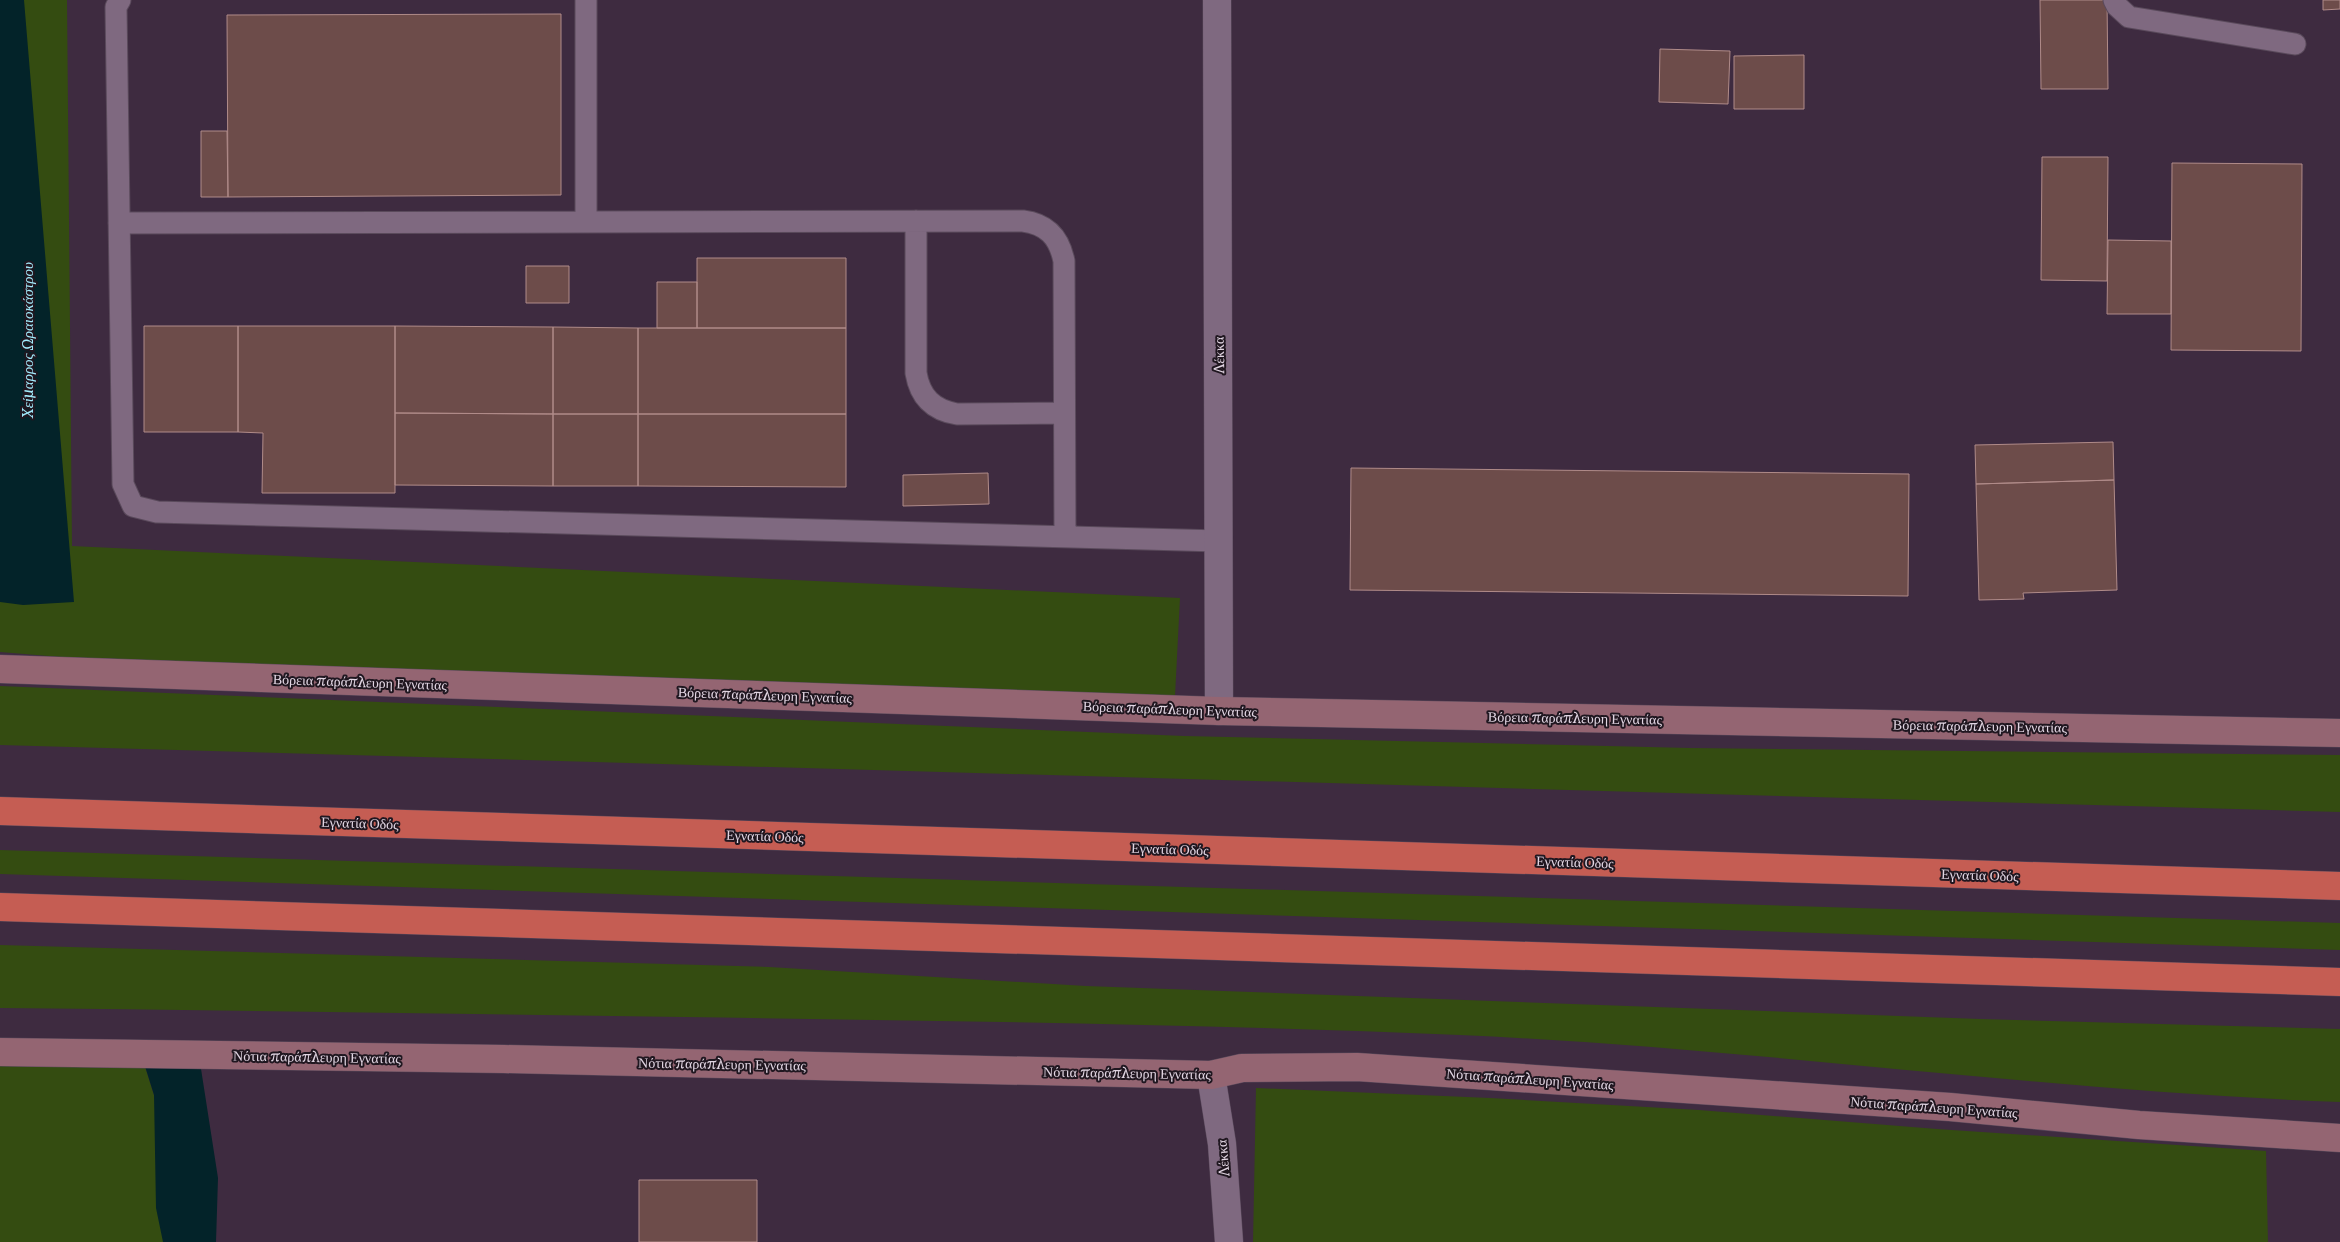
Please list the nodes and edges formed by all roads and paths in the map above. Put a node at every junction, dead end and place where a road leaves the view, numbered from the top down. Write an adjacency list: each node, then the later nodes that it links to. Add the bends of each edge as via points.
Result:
1 (120, 0): 8 (lane, via 116,7)
2 (586, 0): 7 (lane)
3 (1217, 0): 11 (street, Λέκκα)
4 (2114, 0): 5 (lane, via 2129,17)
5 (2295, 44)
6 (916, 221): 7 (lane); 9 (lane, via 1023,221 1047,228 1056,238 1064,261); 9 (lane, via 916,373 924,397 945,412 957,414)
7 (586, 222): 8 (lane)
8 (119, 223): 10 (lane, via 123,484 134,506 157,512)
9 (1064, 413): 10 (lane)
10 (1065, 536): 11 (lane)
11 (1219, 541): 13 (street, Λέκκα)
12 (0, 670): 13 (street, Βόρεια παράπλευρη Εγνατίας)
13 (1219, 711): 14 (street, Βόρεια παράπλευρη Εγνατίας)
14 (2340, 733)
15 (0, 811): 16 (highway, Εγνατία Οδός)
16 (2340, 886)
17 (0, 907): 18 (highway)
18 (2340, 982)
19 (0, 1052): 20 (street, Νότια παράπλευρη Εγνατίας, via 504,1059)
20 (1212, 1076): 21 (street, Νότια παράπλευρη Εγνατίας, via 1242,1068 1357,1067 1950,1107 2139,1125); 22 (street, Λέκκα, via 1222,1144)
21 (2340, 1138)
22 (1229, 1242)

